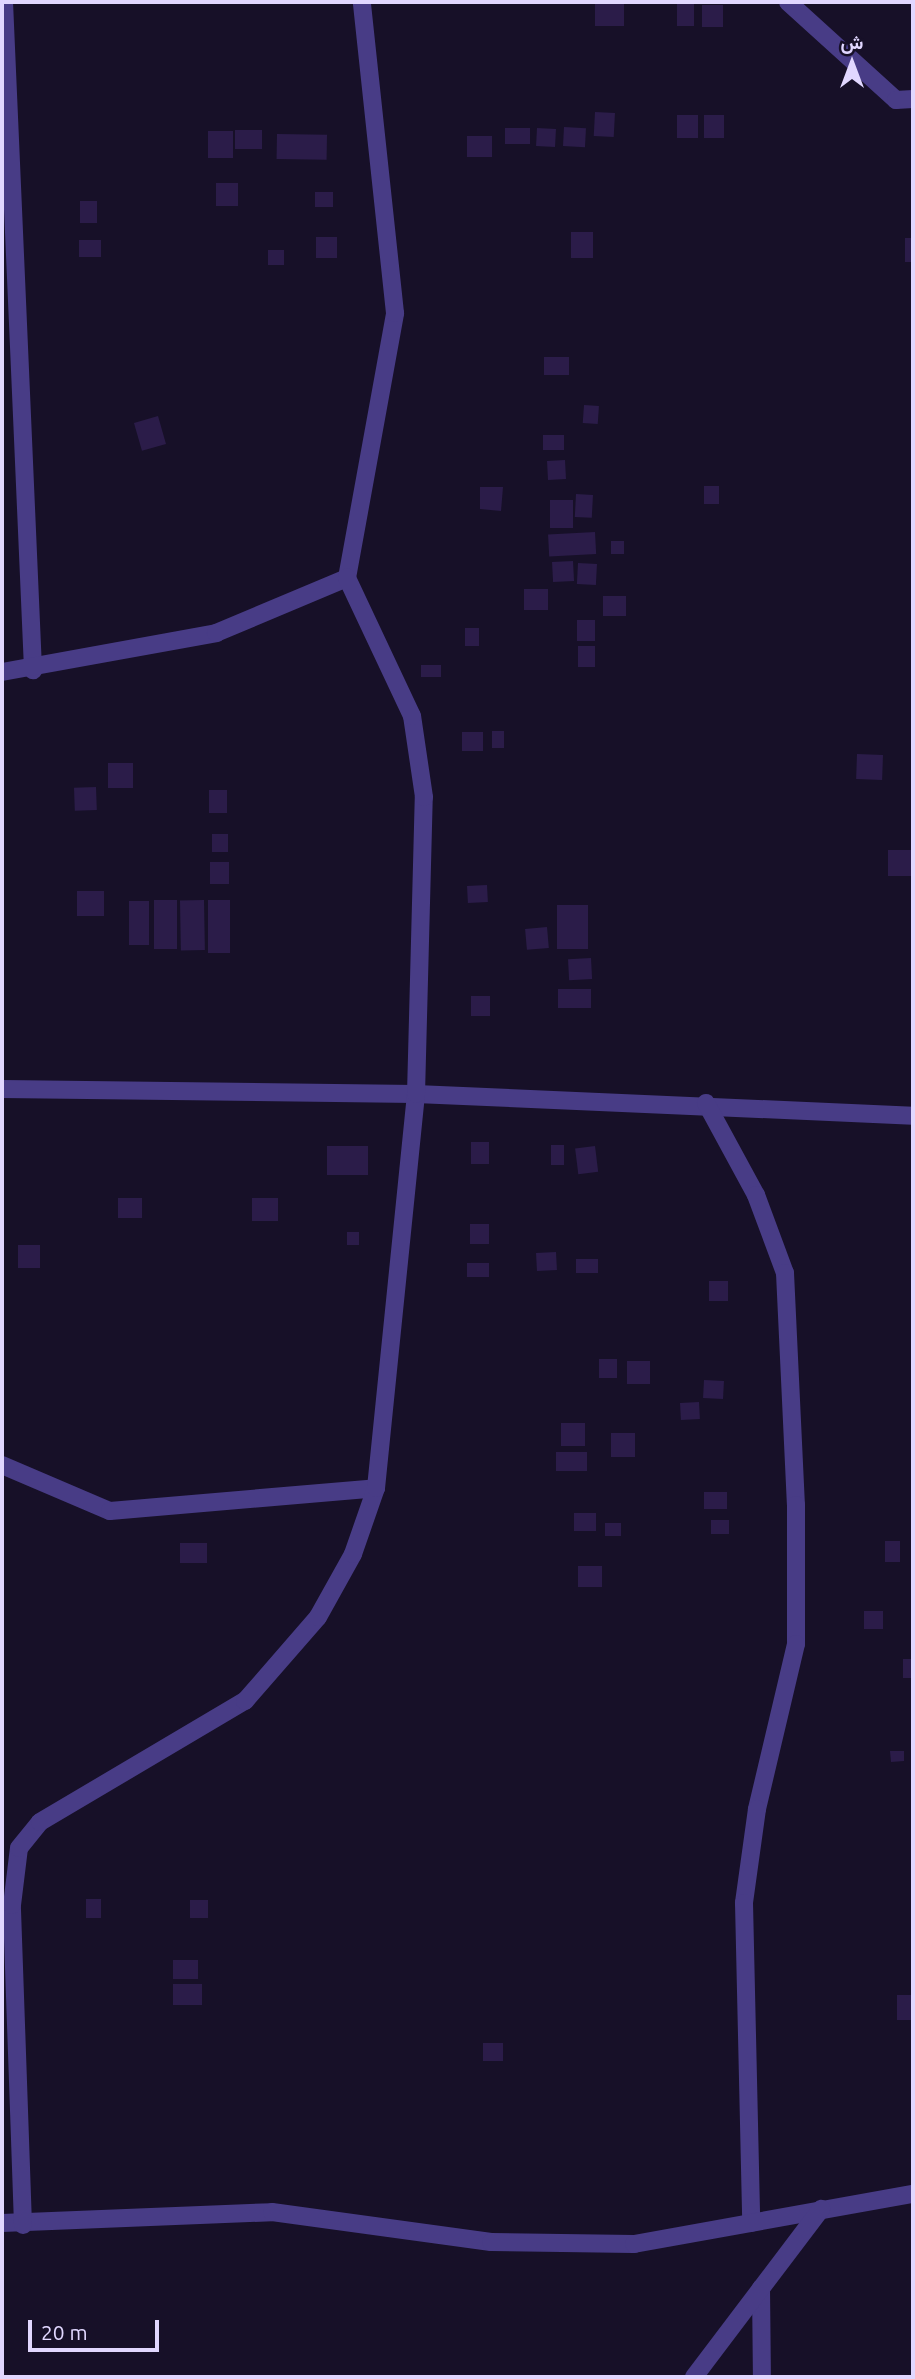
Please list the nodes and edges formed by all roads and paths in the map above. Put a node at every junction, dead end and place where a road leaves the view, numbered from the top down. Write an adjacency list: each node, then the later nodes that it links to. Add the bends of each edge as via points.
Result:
1 (4, 2): 6 (street)
2 (362, 2): 5 (street, via 395,313)
3 (788, 2): 4 (street, via 896,100)
4 (913, 99)
5 (347, 578): 6 (street, via 216,633); 9 (street, via 412,716 424,797)
6 (33, 670): 7 (street)
7 (2, 672)
8 (2, 1089): 9 (street)
9 (416, 1094): 10 (street); 13 (street)
10 (706, 1103): 11 (street); 17 (street, via 756,1195 785,1273 796,1505 796,1644 757,1810 744,1903)
11 (913, 1116)
12 (2, 1465): 13 (street, via 110,1511)
13 (376, 1488): 18 (street, via 353,1554 318,1616 246,1701 40,1822 19,1849 12,1905)
14 (913, 2194): 15 (street)
15 (821, 2209): 17 (street); 19 (street)
16 (2, 2223): 18 (street)
17 (751, 2223): 18 (street, via 634,2244 491,2242 272,2212)
18 (23, 2225)
19 (761, 2288): 20 (street); 21 (street)
20 (694, 2377)
21 (762, 2377)

